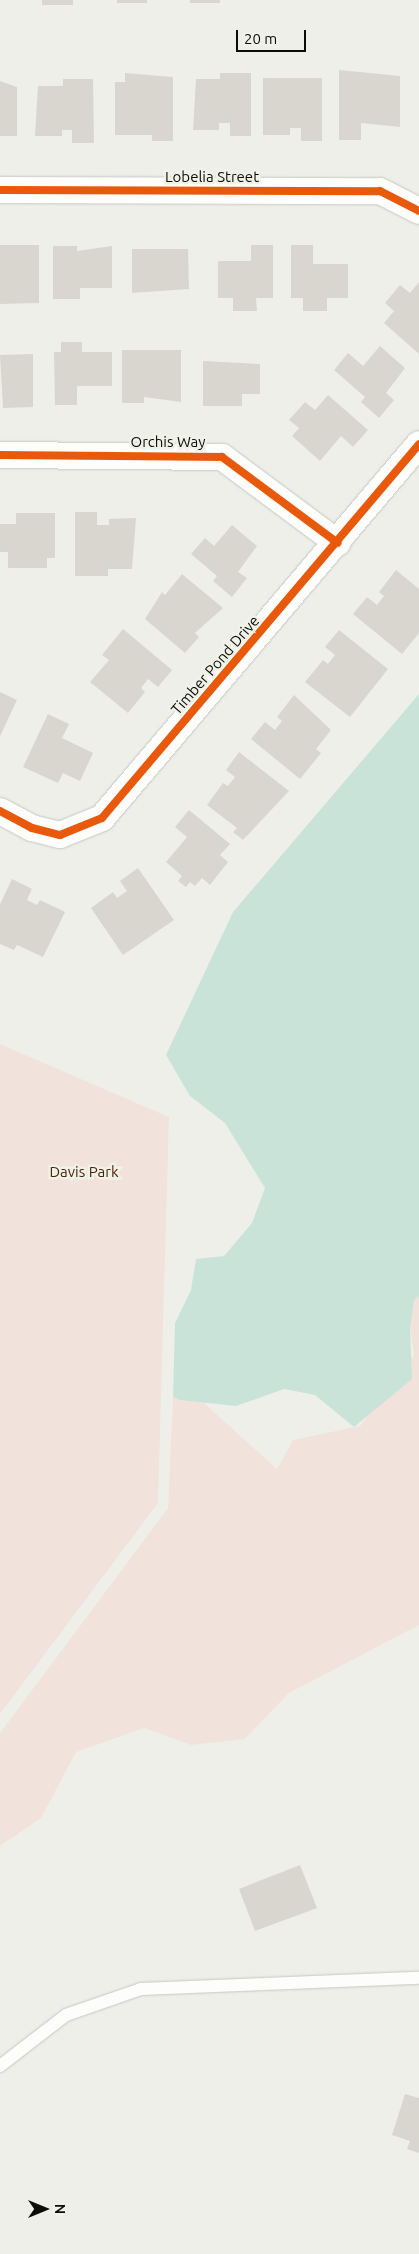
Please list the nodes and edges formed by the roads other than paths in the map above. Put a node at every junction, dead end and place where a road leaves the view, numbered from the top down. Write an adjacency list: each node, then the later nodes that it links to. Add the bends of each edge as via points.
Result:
1 (0, 190): 2 (street, Lobelia Street, via 380,191)
2 (419, 211)
3 (419, 444): 5 (street, Timber Pond Drive)
4 (0, 455): 5 (street, Orchis Way, via 222,456)
5 (338, 543): 6 (street, Timber Pond Drive, via 102,818 60,835 32,828)
6 (0, 811)
7 (419, 1978): 8 (lane, via 141,1989 66,2014)
8 (0, 2066)

